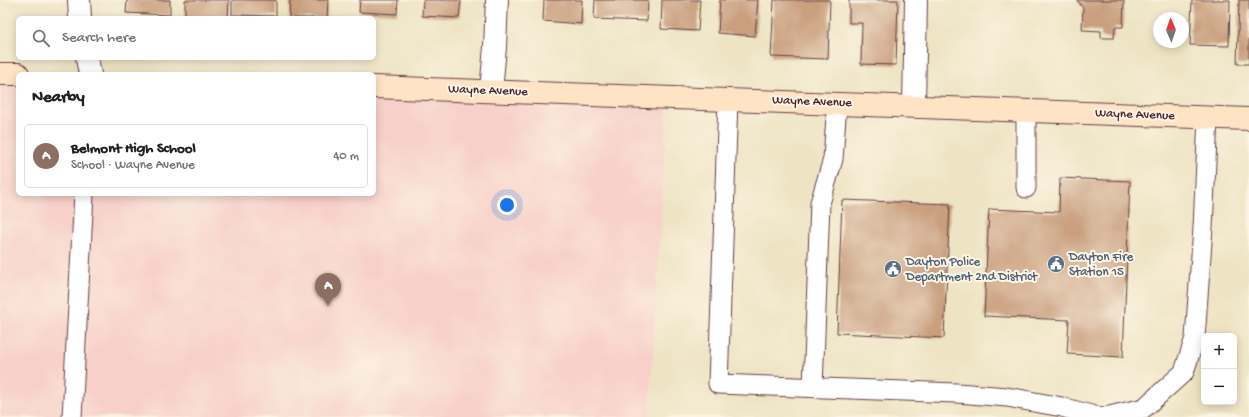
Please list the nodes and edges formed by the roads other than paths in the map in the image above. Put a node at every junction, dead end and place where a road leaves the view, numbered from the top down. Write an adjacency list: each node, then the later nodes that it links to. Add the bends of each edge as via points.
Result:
1 (79, 0): 4 (street)
2 (497, 0): 10 (street)
3 (916, 0): 13 (street)
4 (80, 16)
5 (87, 60): 6 (street)
6 (90, 72)
7 (0, 74): 8 (main road)
8 (16, 74)
9 (376, 87): 10 (main road, Wayne Avenue)
10 (491, 91): 11 (main road, Wayne Avenue)
11 (728, 100): 12 (main road, Wayne Avenue); 19 (lane, via 718,384)
12 (837, 103): 13 (main road, Wayne Avenue); 19 (lane, via 833,159 820,203)
13 (914, 106): 14 (main road, Wayne Avenue)
14 (1026, 111): 15 (main road, Wayne Avenue); 17 (lane)
15 (1208, 117): 16 (main road, Wayne Avenue); 22 (lane, via 1195,338 1184,372 1144,408)
16 (1249, 119)
17 (1026, 188)
18 (84, 196): 20 (lane)
19 (813, 387): 21 (lane, via 1007,397 1062,407)
20 (72, 417)
21 (1098, 417)
22 (1105, 417)

